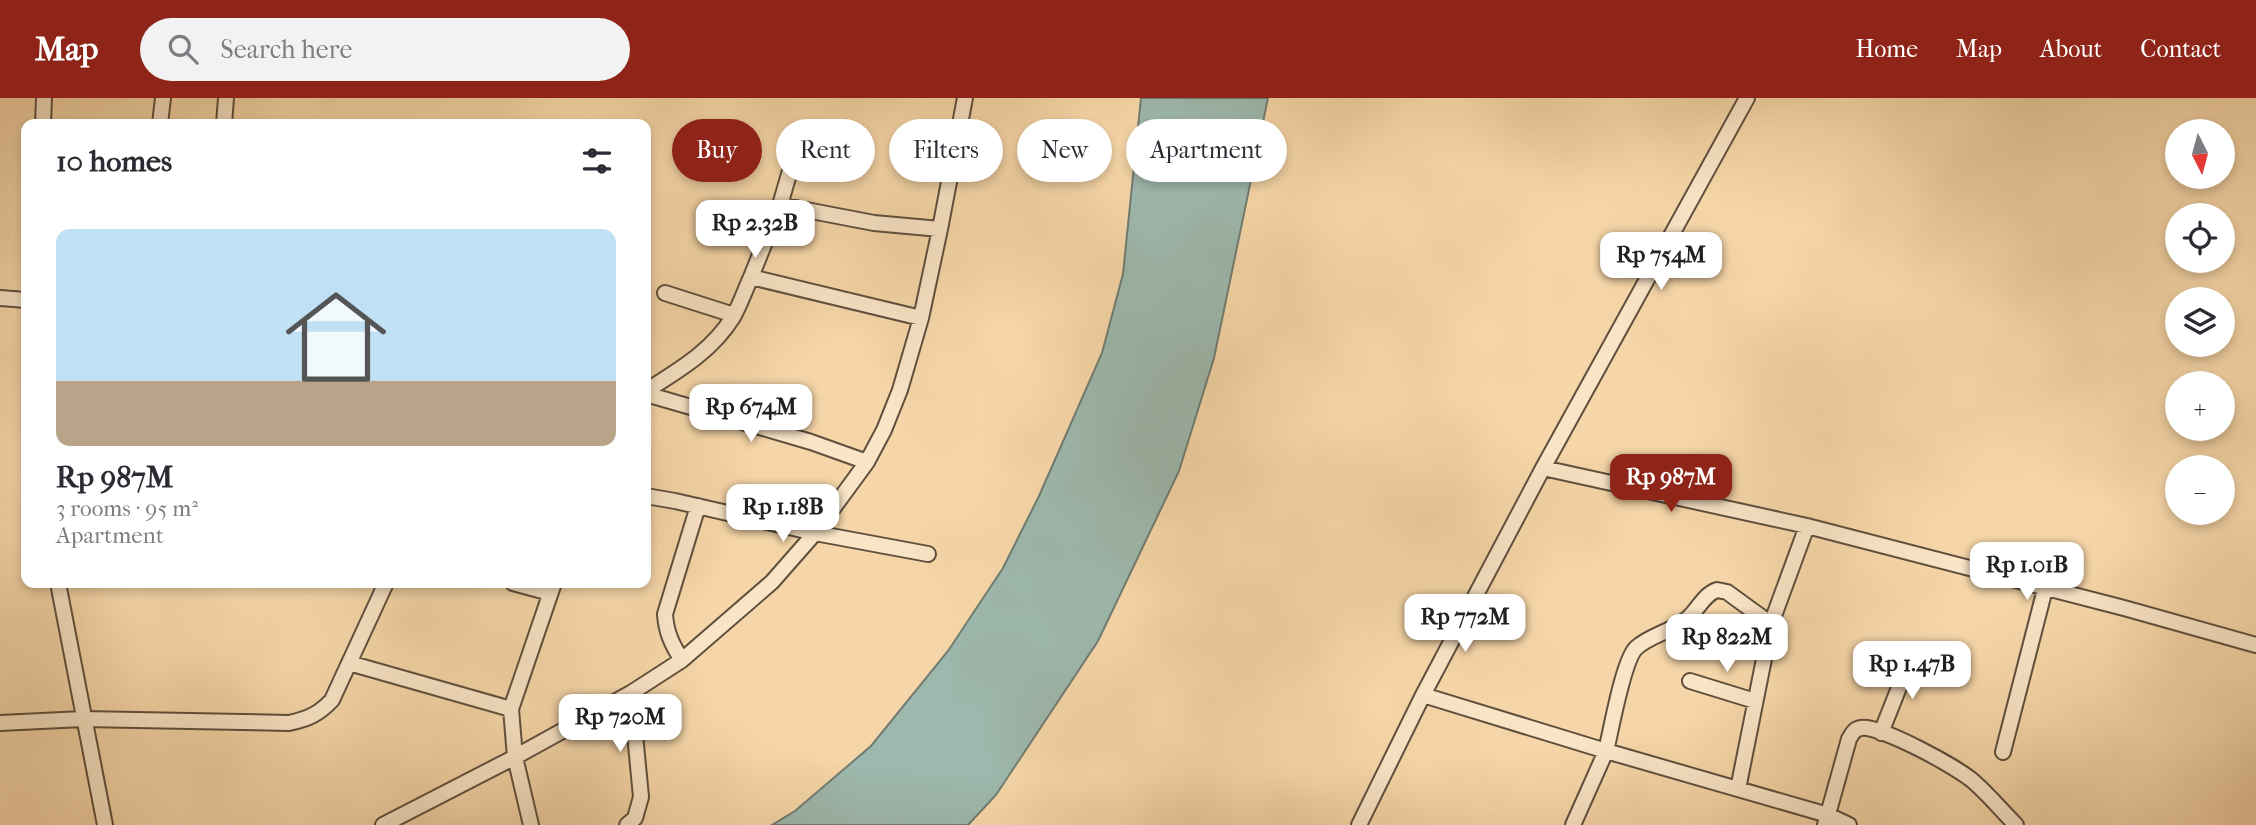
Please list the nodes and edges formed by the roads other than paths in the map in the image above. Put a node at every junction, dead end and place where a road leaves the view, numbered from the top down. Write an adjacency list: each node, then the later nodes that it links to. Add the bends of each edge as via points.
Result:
1 (44, 98): 6 (street)
2 (163, 98): 7 (street)
3 (226, 98): 8 (street)
4 (965, 98): 11 (street)
5 (1747, 98): 21 (street)
6 (43, 119)
7 (161, 119)
8 (224, 119)
9 (787, 182): 10 (street)
10 (780, 205): 11 (street, via 874,223); 12 (street)
11 (940, 229): 17 (street)
12 (751, 277): 16 (street); 17 (street)
13 (665, 293): 16 (street)
14 (0, 298): 15 (street)
15 (21, 300)
16 (734, 315): 18 (street, via 707,349)
17 (921, 318): 20 (street, via 900,390)
18 (651, 389)
19 (651, 394): 20 (street)
20 (867, 462): 25 (street)
21 (1544, 468): 24 (street); 38 (street)
22 (651, 497): 23 (street)
23 (698, 506): 25 (street); 34 (street, via 665,614 666,629)
24 (1807, 526): 30 (street); 31 (street)
25 (815, 533): 26 (street); 34 (street, via 772,582)
26 (928, 554)
27 (59, 588): 41 (street)
28 (384, 588): 35 (street)
29 (552, 588): 40 (street)
30 (2045, 589): 32 (street); 45 (street)
31 (1770, 624): 39 (street); 44 (street, via 1727,592 1717,590 1675,629 1634,650)
32 (2256, 645)
33 (1911, 657): 43 (street)
34 (682, 660): 37 (street)
35 (349, 663): 40 (street); 41 (street, via 332,700 309,719 289,723)
36 (1690, 681): 39 (street)
37 (631, 693): 46 (street); 52 (street, via 641,797 635,818)
38 (1423, 695): 44 (street); 53 (street)
39 (1755, 701): 47 (street)
40 (511, 709): 46 (street)
41 (83, 719): 42 (street); 49 (street)
42 (0, 723)
43 (1881, 733): 48 (street, via 1853,731); 56 (street, via 1927,752 1972,780)
44 (1606, 751): 47 (street); 54 (street)
45 (2003, 752)
46 (515, 757): 50 (street); 51 (street)
47 (1738, 789): 48 (street)
48 (1827, 820): 55 (street)
49 (105, 825)
50 (383, 825)
51 (531, 825)
52 (627, 825)
53 (1359, 825)
54 (1573, 825)
55 (1849, 825)
56 (2016, 825)

